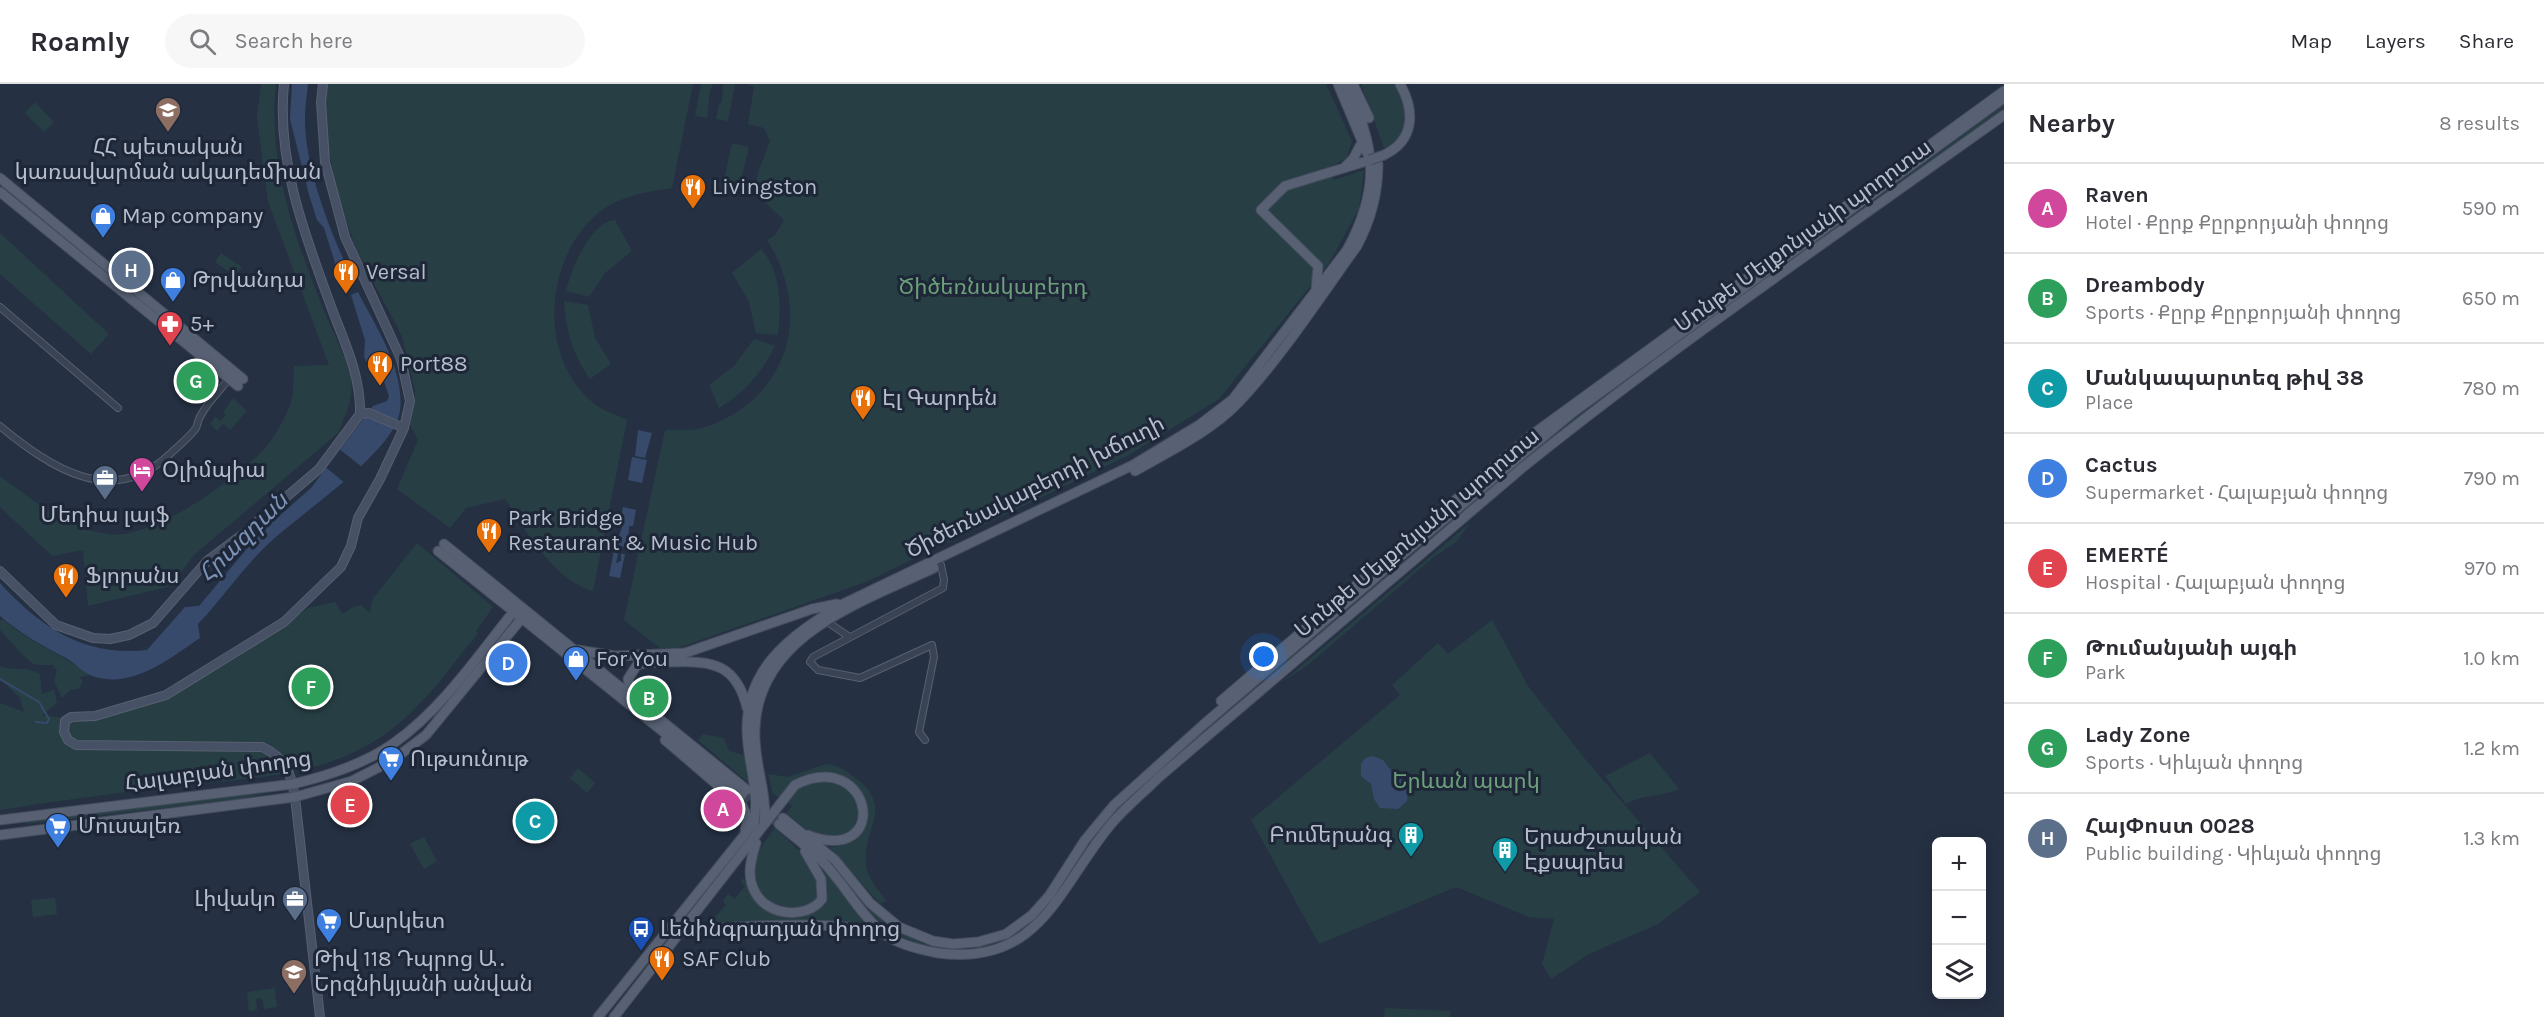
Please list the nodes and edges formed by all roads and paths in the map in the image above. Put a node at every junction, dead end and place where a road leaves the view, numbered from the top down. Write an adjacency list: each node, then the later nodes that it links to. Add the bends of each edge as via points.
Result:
1 (284, 84): 22 (street, via 286,147 293,192 357,375)
2 (323, 84): 23 (street, via 325,162 345,237 401,359 410,400)
3 (1338, 84): 10 (main road)
4 (1346, 84): 16 (main road, Ծիծեռնակաբերդի խճուղի, via 1369,142 1371,183 1361,225)
5 (1353, 84): 11 (main road, Ծիծեռնակաբերդի խճուղի, via 1370,120)
6 (1400, 84): 11 (main road, via 1411,122 1403,142)
7 (2004, 91): 38 (main road, via 1529,437 1221,701)
8 (2004, 98): 33 (main road, Մոնթե Մելքոնյանի պողոտա, via 1572,413)
9 (2004, 115): 35 (main road, Մոնթե Մելքոնյանի պողոտա, via 1583,419)
10 (1361, 144): 11 (main road); 12 (main road, via 1350,164)
11 (1373, 158): 12 (main road); 26 (main road, Ծիծեռնակաբերդի խճուղի, via 1376,197 1357,246 1237,404 1208,427 1134,471)
12 (1340, 170): 16 (main road, via 1285,186 1262,210 1318,266)
13 (0, 178): 15 (main road)
14 (0, 192): 15 (main road)
15 (92, 261): 18 (main road); 19 (main road)
16 (1315, 292): 28 (main road, Ծիծեռնակաբերդի խճուղի, via 1233,399 1199,425 1133,465)
17 (0, 307): 21 (street)
18 (207, 348): 19 (main road, via 206,355); 20 (main road, via 241,382)
19 (200, 356): 20 (main road)
20 (229, 379): 24 (street, via 205,408 196,428 153,469 132,479 92,480 71,472 28,448)
21 (118, 408)
22 (364, 413): 23 (street); 27 (street, via 319,469 207,561 153,624 129,635 93,638 56,625)
23 (400, 425): 42 (street, via 380,479 358,518 341,567 284,622 166,695 65,721 65,735 76,745 262,747 285,761)
24 (0, 426)
25 (441, 547): 29 (main road)
26 (940, 565): 31 (street, via 943,588); 46 (main road, Ծիծեռնակաբերդի խճուղի, via 816,627 773,670 761,695 755,725 765,800)
27 (0, 571)
28 (845, 603): 32 (main road, via 812,609 685,653 615,656); 37 (main road, Ծիծեռնակաբերդի խճուղի, via 806,626 782,647 757,682)
29 (520, 610): 32 (main road); 34 (main road); 42 (main road, Հալաբյան փողոց, via 436,705 392,744 347,767); 43 (main road, Հալաբյան փողոց, via 436,723 413,746 352,781)
30 (829, 623): 31 (street)
31 (849, 636): 39 (street, via 813,657 812,666 860,678 932,645 934,657 920,720)
32 (573, 649): 36 (main road)
33 (1260, 676): 35 (main road); 38 (main road, Մոնթե Մելքոնյանի պողոտա)
34 (602, 681): 36 (main road, via 744,793); 50 (main road, via 632,713 743,807 748,819)
35 (1268, 685): 41 (main road, Մոնթե Մելքոնյանի պողոտա)
36 (633, 697): 37 (main road, via 627,681 637,665 695,661 726,670 740,684)
37 (748, 710): 50 (main road, Ծիծեռնակաբերդի խճուղի, via 747,737 757,808 754,823)
38 (1203, 725): 40 (main road, Մոնթե Մելքոնյանի պողոտա)
39 (925, 740)
40 (1150, 771): 41 (main road); 48 (main road, Մոնթե Մելքոնյանի պողոտա, via 1099,822 1032,915 1006,934 978,942 933,941 899,927 870,903 835,860)
41 (1158, 778): 52 (main road, Մոնթե Մելքոնյանի պողոտա, via 1113,822 1053,910 1020,939 1000,948 954,955 918,948)
42 (293, 784): 43 (street); 44 (main road, Հալաբյան փողոց)
43 (295, 797): 47 (main road, Հալաբյան փողոց); 53 (street)
44 (0, 820)
45 (781, 821): 48 (main road, Մոնթե Մելքոնյանի պողոտա)
46 (764, 824): 48 (main road, via 795,785 814,777 842,781 863,802 863,825 847,839 824,841); 49 (main road)
47 (0, 835)
48 (798, 836): 49 (main road, via 816,867 824,891 818,906 800,914 766,905 754,891 750,869); 52 (main road, Մոնթե Մելքոնյանի պողոտա)
49 (757, 837): 51 (main road)
50 (741, 840): 54 (main road, Ծիծեռնակաբերդի խճուղի)
51 (681, 933): 52 (main road, via 693,929 827,925); 55 (main road)
52 (884, 933)
53 (320, 1017)
54 (598, 1017)
55 (614, 1017)

